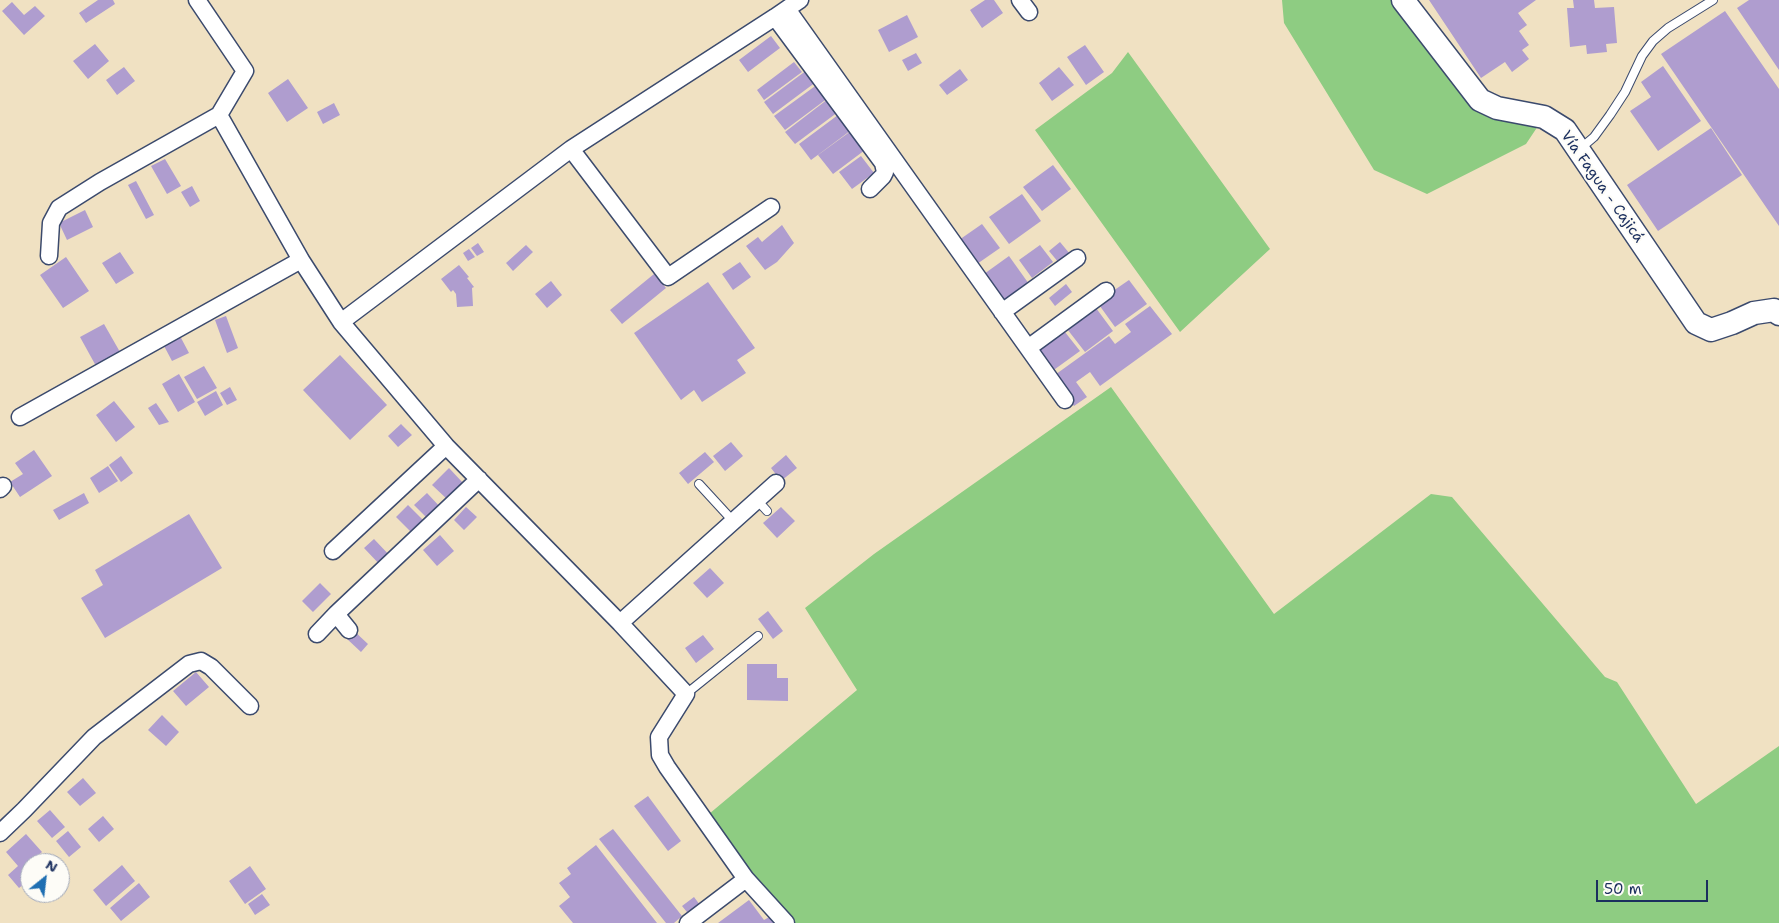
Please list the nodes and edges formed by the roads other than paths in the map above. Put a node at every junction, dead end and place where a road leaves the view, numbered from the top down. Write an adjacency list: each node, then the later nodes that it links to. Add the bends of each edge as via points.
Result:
1 (198, 0): 5 (street, via 245,71)
2 (1403, 0): 7 (street, Vía Fagua - Cajicá, via 1480,100 1497,108 1544,117 1565,130)
3 (1713, 0): 7 (lane, via 1668,28 1653,42 1610,115 1594,137)
4 (788, 9): 6 (street); 8 (street, via 882,163 885,172); 15 (street)
5 (219, 114): 10 (street, via 59,208 51,223); 12 (street)
6 (571, 149): 9 (street, via 668,277); 16 (street)
7 (1578, 150): 14 (street, Vía Fagua - Cajicá, via 1696,323 1711,330 1754,313)
8 (870, 189)
9 (771, 207)
10 (49, 256)
11 (1077, 258): 15 (street)
12 (301, 260): 16 (street); 19 (street)
13 (1106, 291): 17 (street)
14 (1777, 310)
15 (1002, 312): 17 (street)
16 (341, 322): 20 (street)
17 (1028, 348): 18 (street)
18 (1065, 400)
19 (20, 417)
20 (446, 446): 21 (street); 25 (street)
21 (478, 479): 26 (street); 27 (street)
22 (776, 483): 24 (street, via 762,506)
23 (699, 484): 24 (lane)
24 (733, 522): 27 (street)
25 (332, 551)
26 (336, 614): 28 (street); 29 (street)
27 (620, 623): 31 (street)
28 (349, 630)
29 (317, 634)
30 (758, 636): 31 (lane)
31 (686, 694): 34 (street, via 660,737 660,755)
32 (250, 706): 33 (street, via 211,667 201,661 189,664 94,737)
33 (0, 833)
34 (746, 879): 35 (street); 36 (street)
35 (688, 923)
36 (786, 923)

